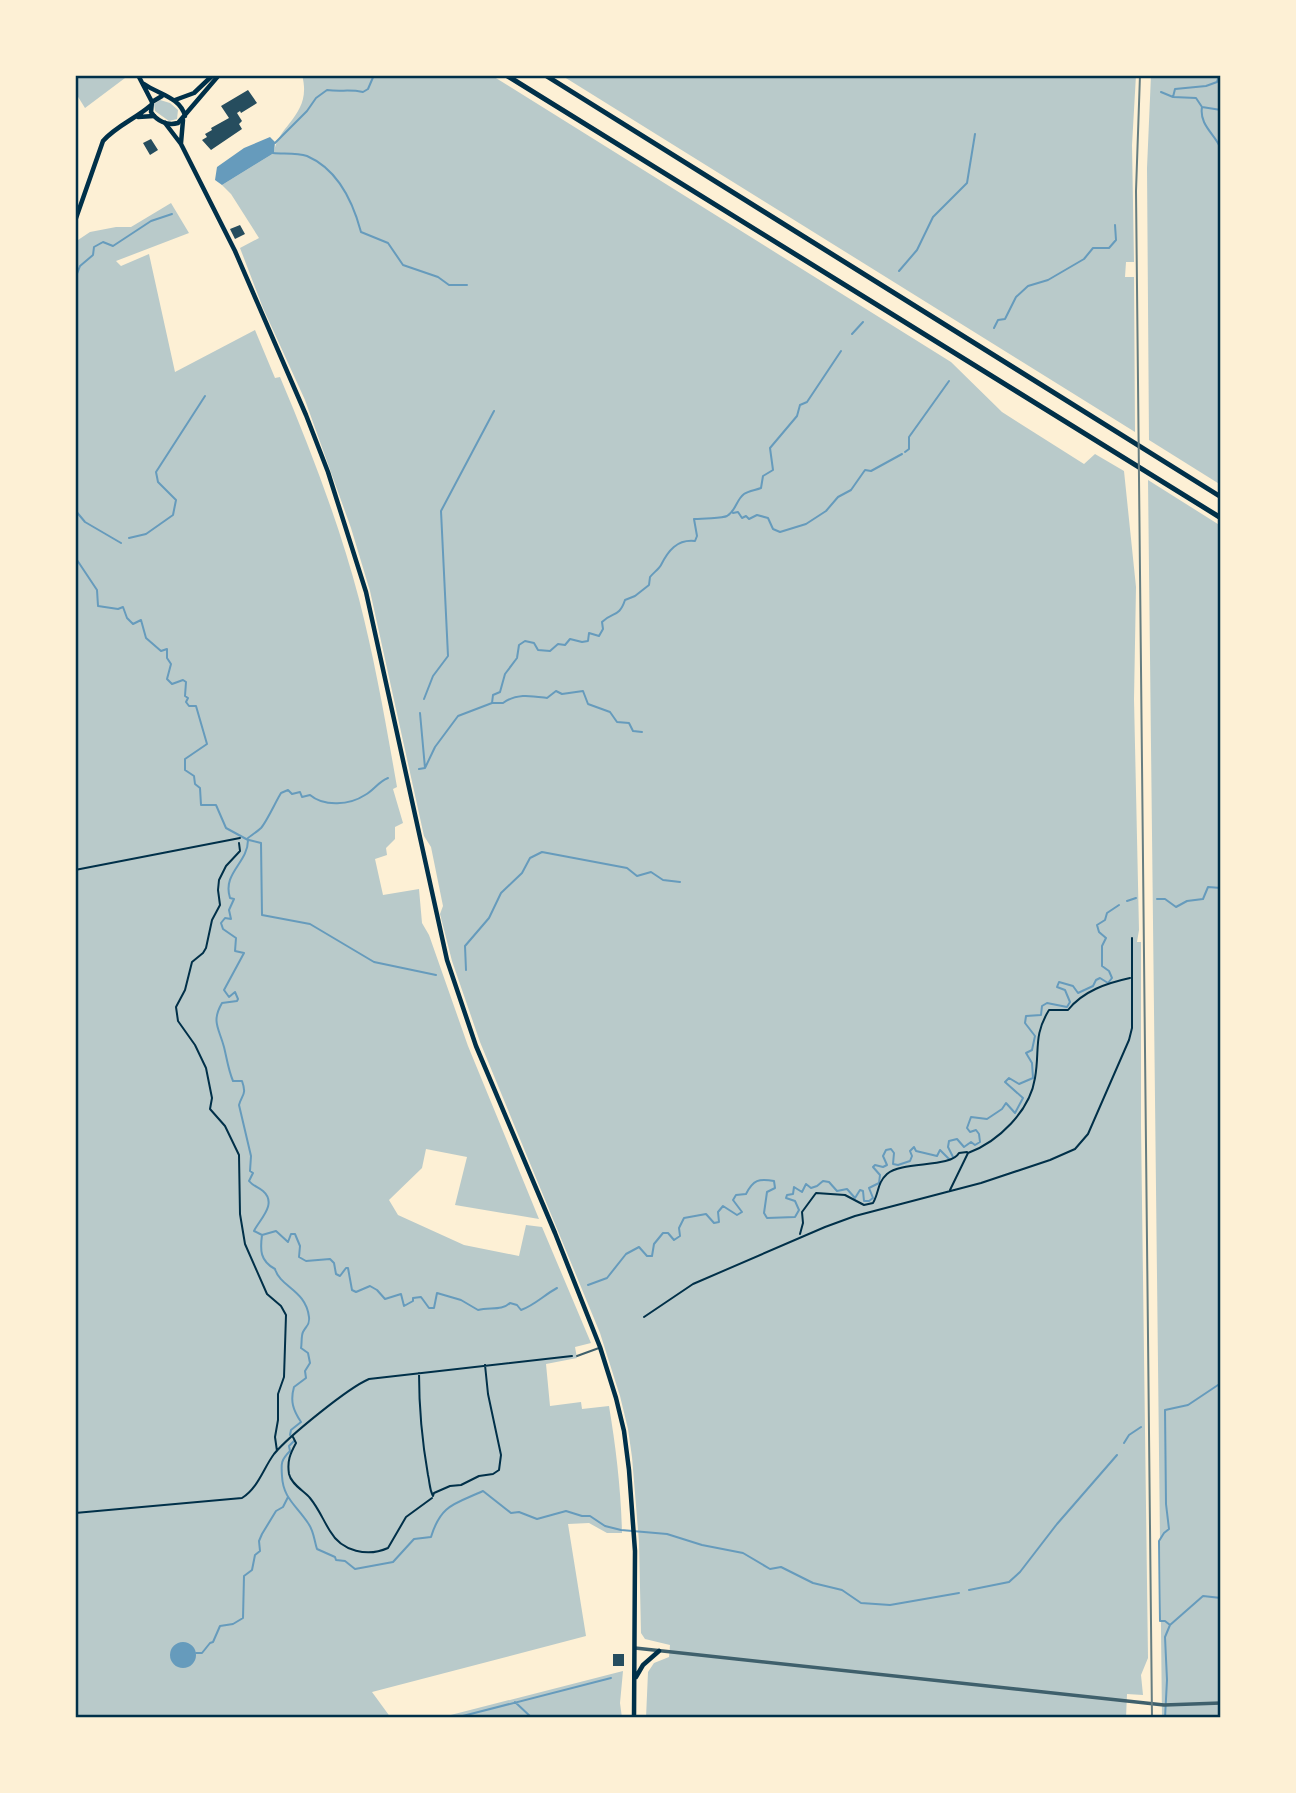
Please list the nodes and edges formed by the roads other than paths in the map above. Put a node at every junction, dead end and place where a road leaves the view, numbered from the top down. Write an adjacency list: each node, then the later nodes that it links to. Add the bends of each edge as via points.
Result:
1 (138, 75): 6 (main road)
2 (213, 75): 8 (main road, via 194,93)
3 (219, 75): 12 (main road)
4 (506, 75): 17 (highway)
5 (545, 75): 16 (highway)
6 (144, 84): 7 (main road); 9 (main road)
7 (162, 96): 8 (main road); 9 (main road)
8 (175, 100): 12 (main road)
9 (151, 104): 10 (main road); 11 (main road)
10 (154, 116): 11 (main road); 13 (main road)
11 (137, 117): 15 (main road, via 103,141)
12 (184, 118): 13 (main road, via 172,125); 14 (main road)
13 (165, 123): 14 (main road)
14 (181, 144): 18 (main road, via 235,251 328,472 366,592 447,960 476,1046)
15 (75, 221)
16 (1221, 497)
17 (1221, 518)
18 (600, 1347): 19 (lane); 20 (main road, via 621,1420 629,1470)
19 (577, 1356)
20 (635, 1648): 21 (street); 22 (main road)
21 (659, 1651): 22 (main road); 23 (street, via 1114,1700)
22 (635, 1678): 24 (main road)
23 (1221, 1703)
24 (635, 1718)

